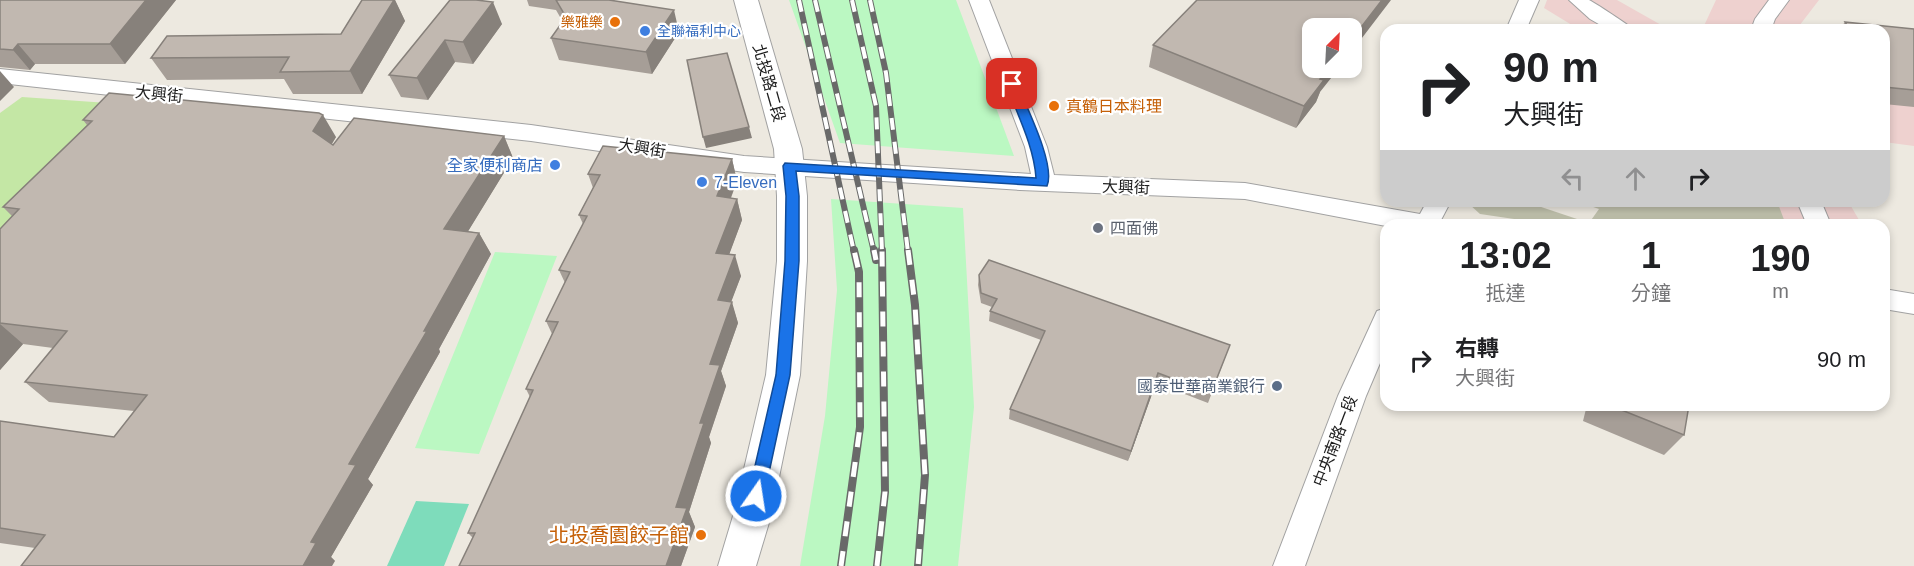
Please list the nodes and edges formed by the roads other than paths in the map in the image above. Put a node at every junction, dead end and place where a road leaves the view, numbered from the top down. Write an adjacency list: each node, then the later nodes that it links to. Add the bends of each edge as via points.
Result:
1 (746, 0): 10 (street, 北投路二段, via 788,149)
2 (979, 0): 11 (street, via 1036,147)
3 (1529, 0): 6 (street)
4 (1579, 0): 7 (street)
5 (1779, 0): 8 (street)
6 (1519, 24)
7 (1613, 24)
8 (1763, 24)
9 (0, 76): 10 (street, 大興街, via 531,133 744,164)
10 (789, 166): 11 (street, 大興街); 16 (street, 北投路二段, via 792,261 783,375)
11 (1043, 183): 12 (street, 大興街, via 1245,190)
12 (1397, 219)
13 (1890, 300): 14 (street)
14 (1914, 304)
15 (1380, 332): 17 (street, 中央南路一段)
16 (737, 566)
17 (1289, 566)

